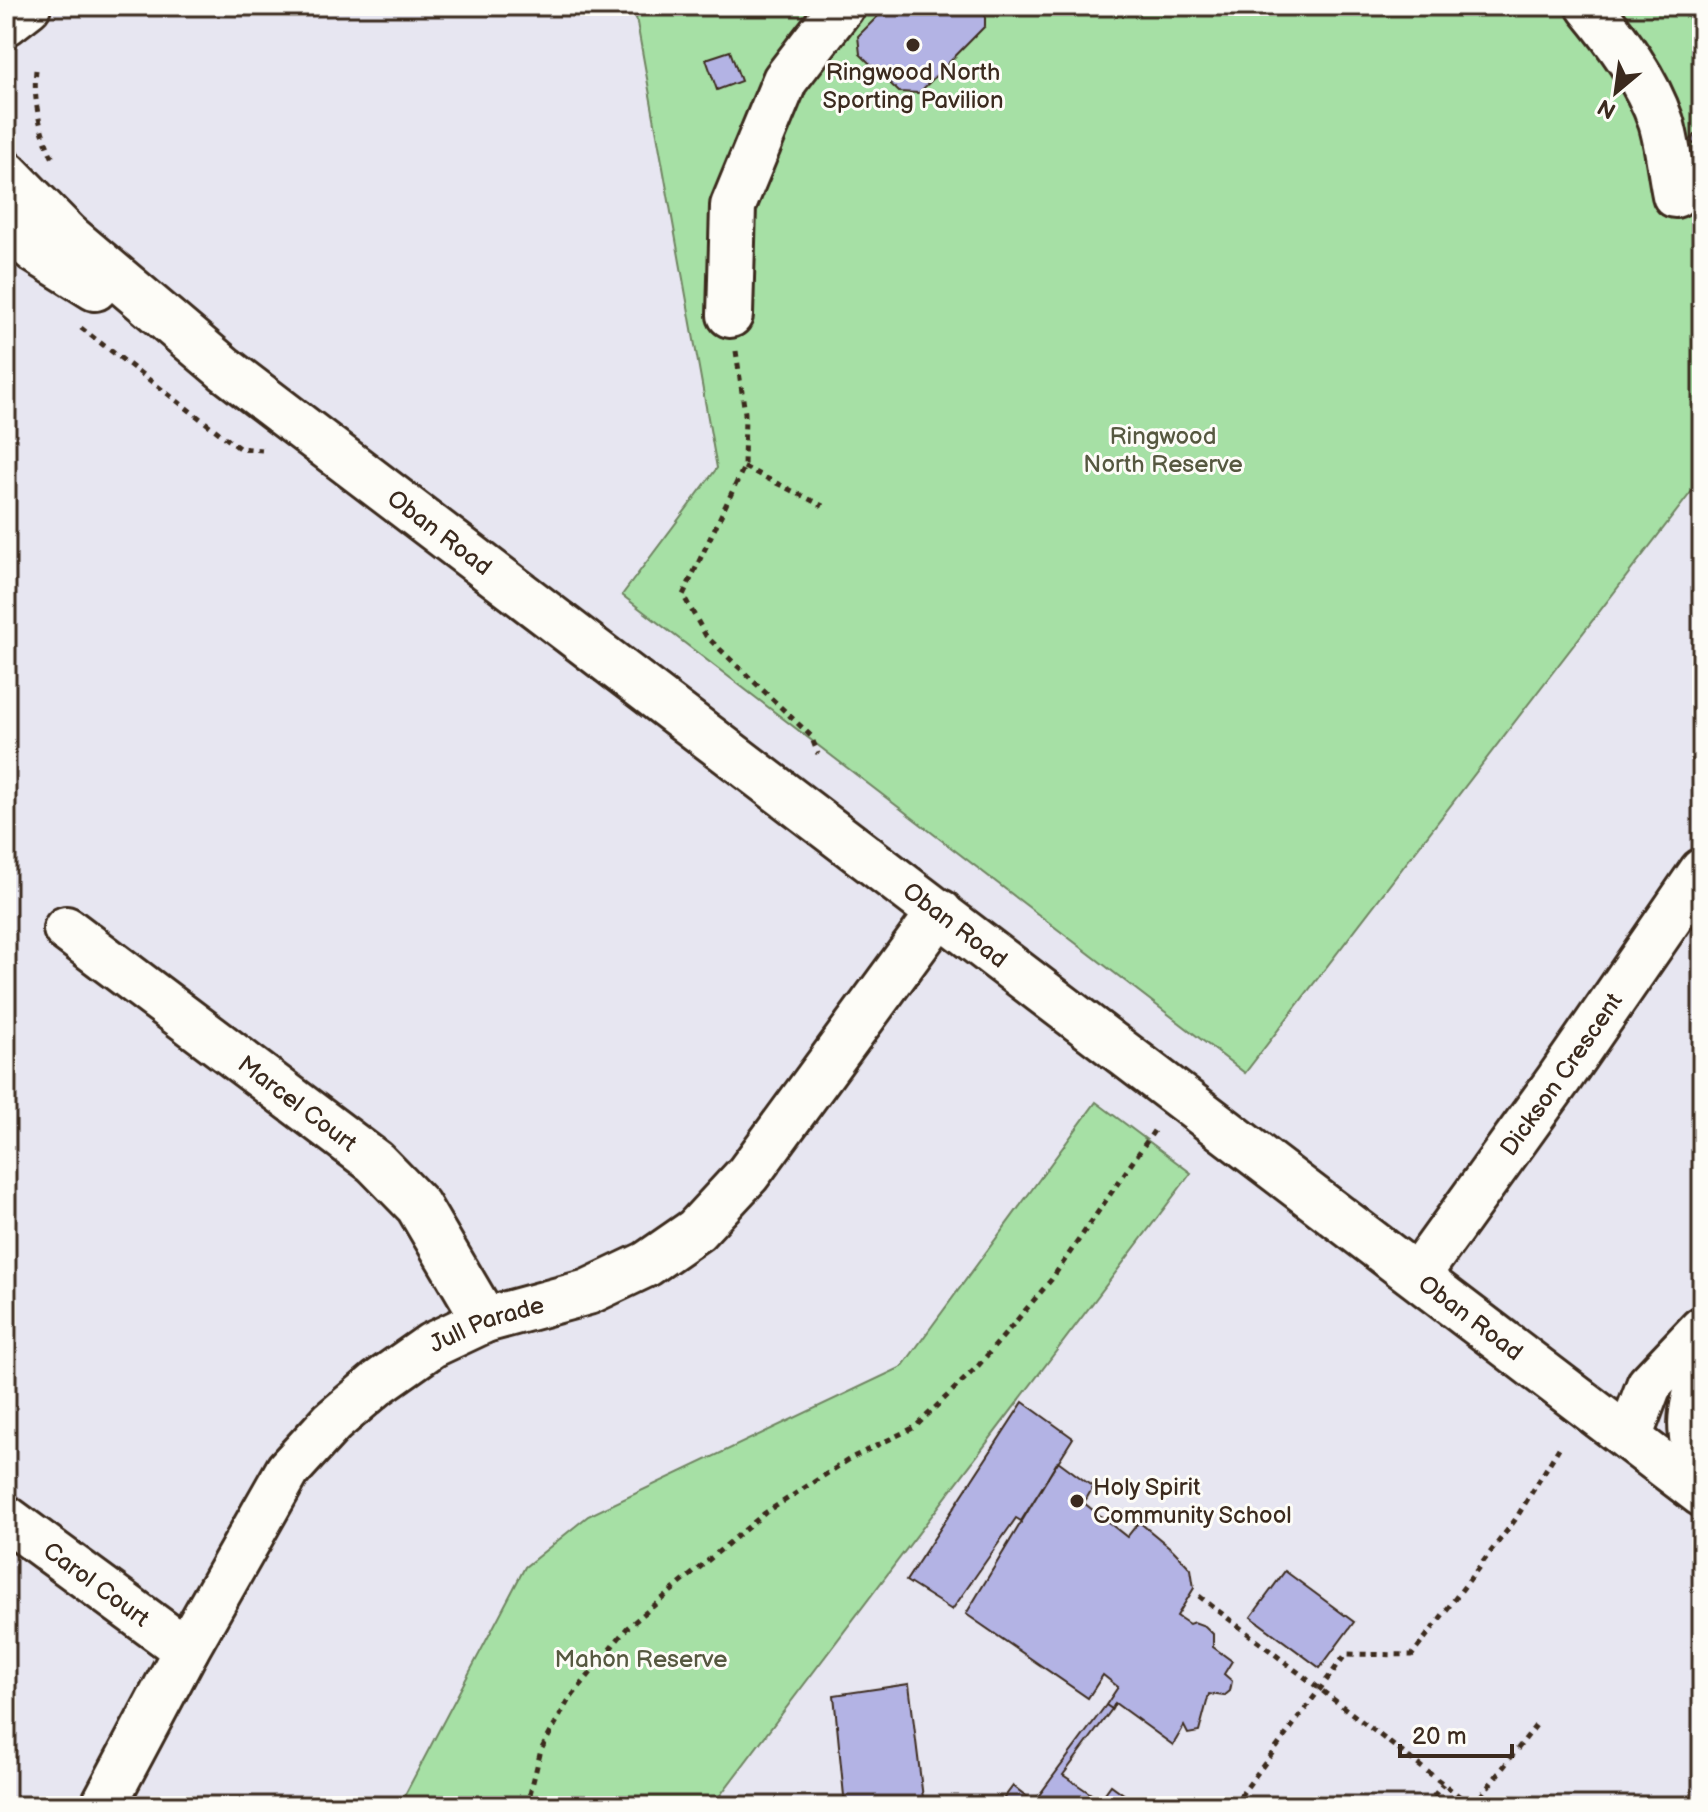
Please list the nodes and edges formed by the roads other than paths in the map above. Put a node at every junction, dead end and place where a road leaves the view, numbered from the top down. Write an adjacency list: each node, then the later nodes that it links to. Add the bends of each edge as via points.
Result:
1 (28, 6): 4 (street)
2 (842, 6): 8 (street, via 785,80 733,206)
3 (1589, 6): 6 (street, via 1634,69 1661,122)
4 (6, 23)
5 (6, 173): 9 (street, Oban Road, via 67,235)
6 (1675, 195)
7 (6, 226): 9 (street, Oban Road, via 59,266)
8 (730, 315)
9 (207, 355): 11 (street, Oban Road)
10 (1702, 871): 13 (street, Dickson Crescent)
11 (940, 912): 13 (street, Oban Road); 14 (street, Jull Parade, via 748,1174 696,1230 647,1264 588,1292)
12 (66, 929): 14 (street, Marcel Court, via 375,1162 418,1206)
13 (1417, 1276): 18 (street, Oban Road)
14 (485, 1320): 22 (street, Jull Parade, via 432,1345 378,1383 288,1470)
15 (1702, 1329): 18 (street, via 1649,1385)
16 (1702, 1362): 18 (street, via 1662,1394)
17 (1702, 1372): 19 (street, via 1690,1408 1693,1451)
18 (1629, 1438): 20 (street, Oban Road)
19 (1702, 1474)
20 (1702, 1494)
21 (6, 1518): 22 (street, Carol Court)
22 (186, 1650): 23 (street, Jull Parade)
23 (103, 1806)

